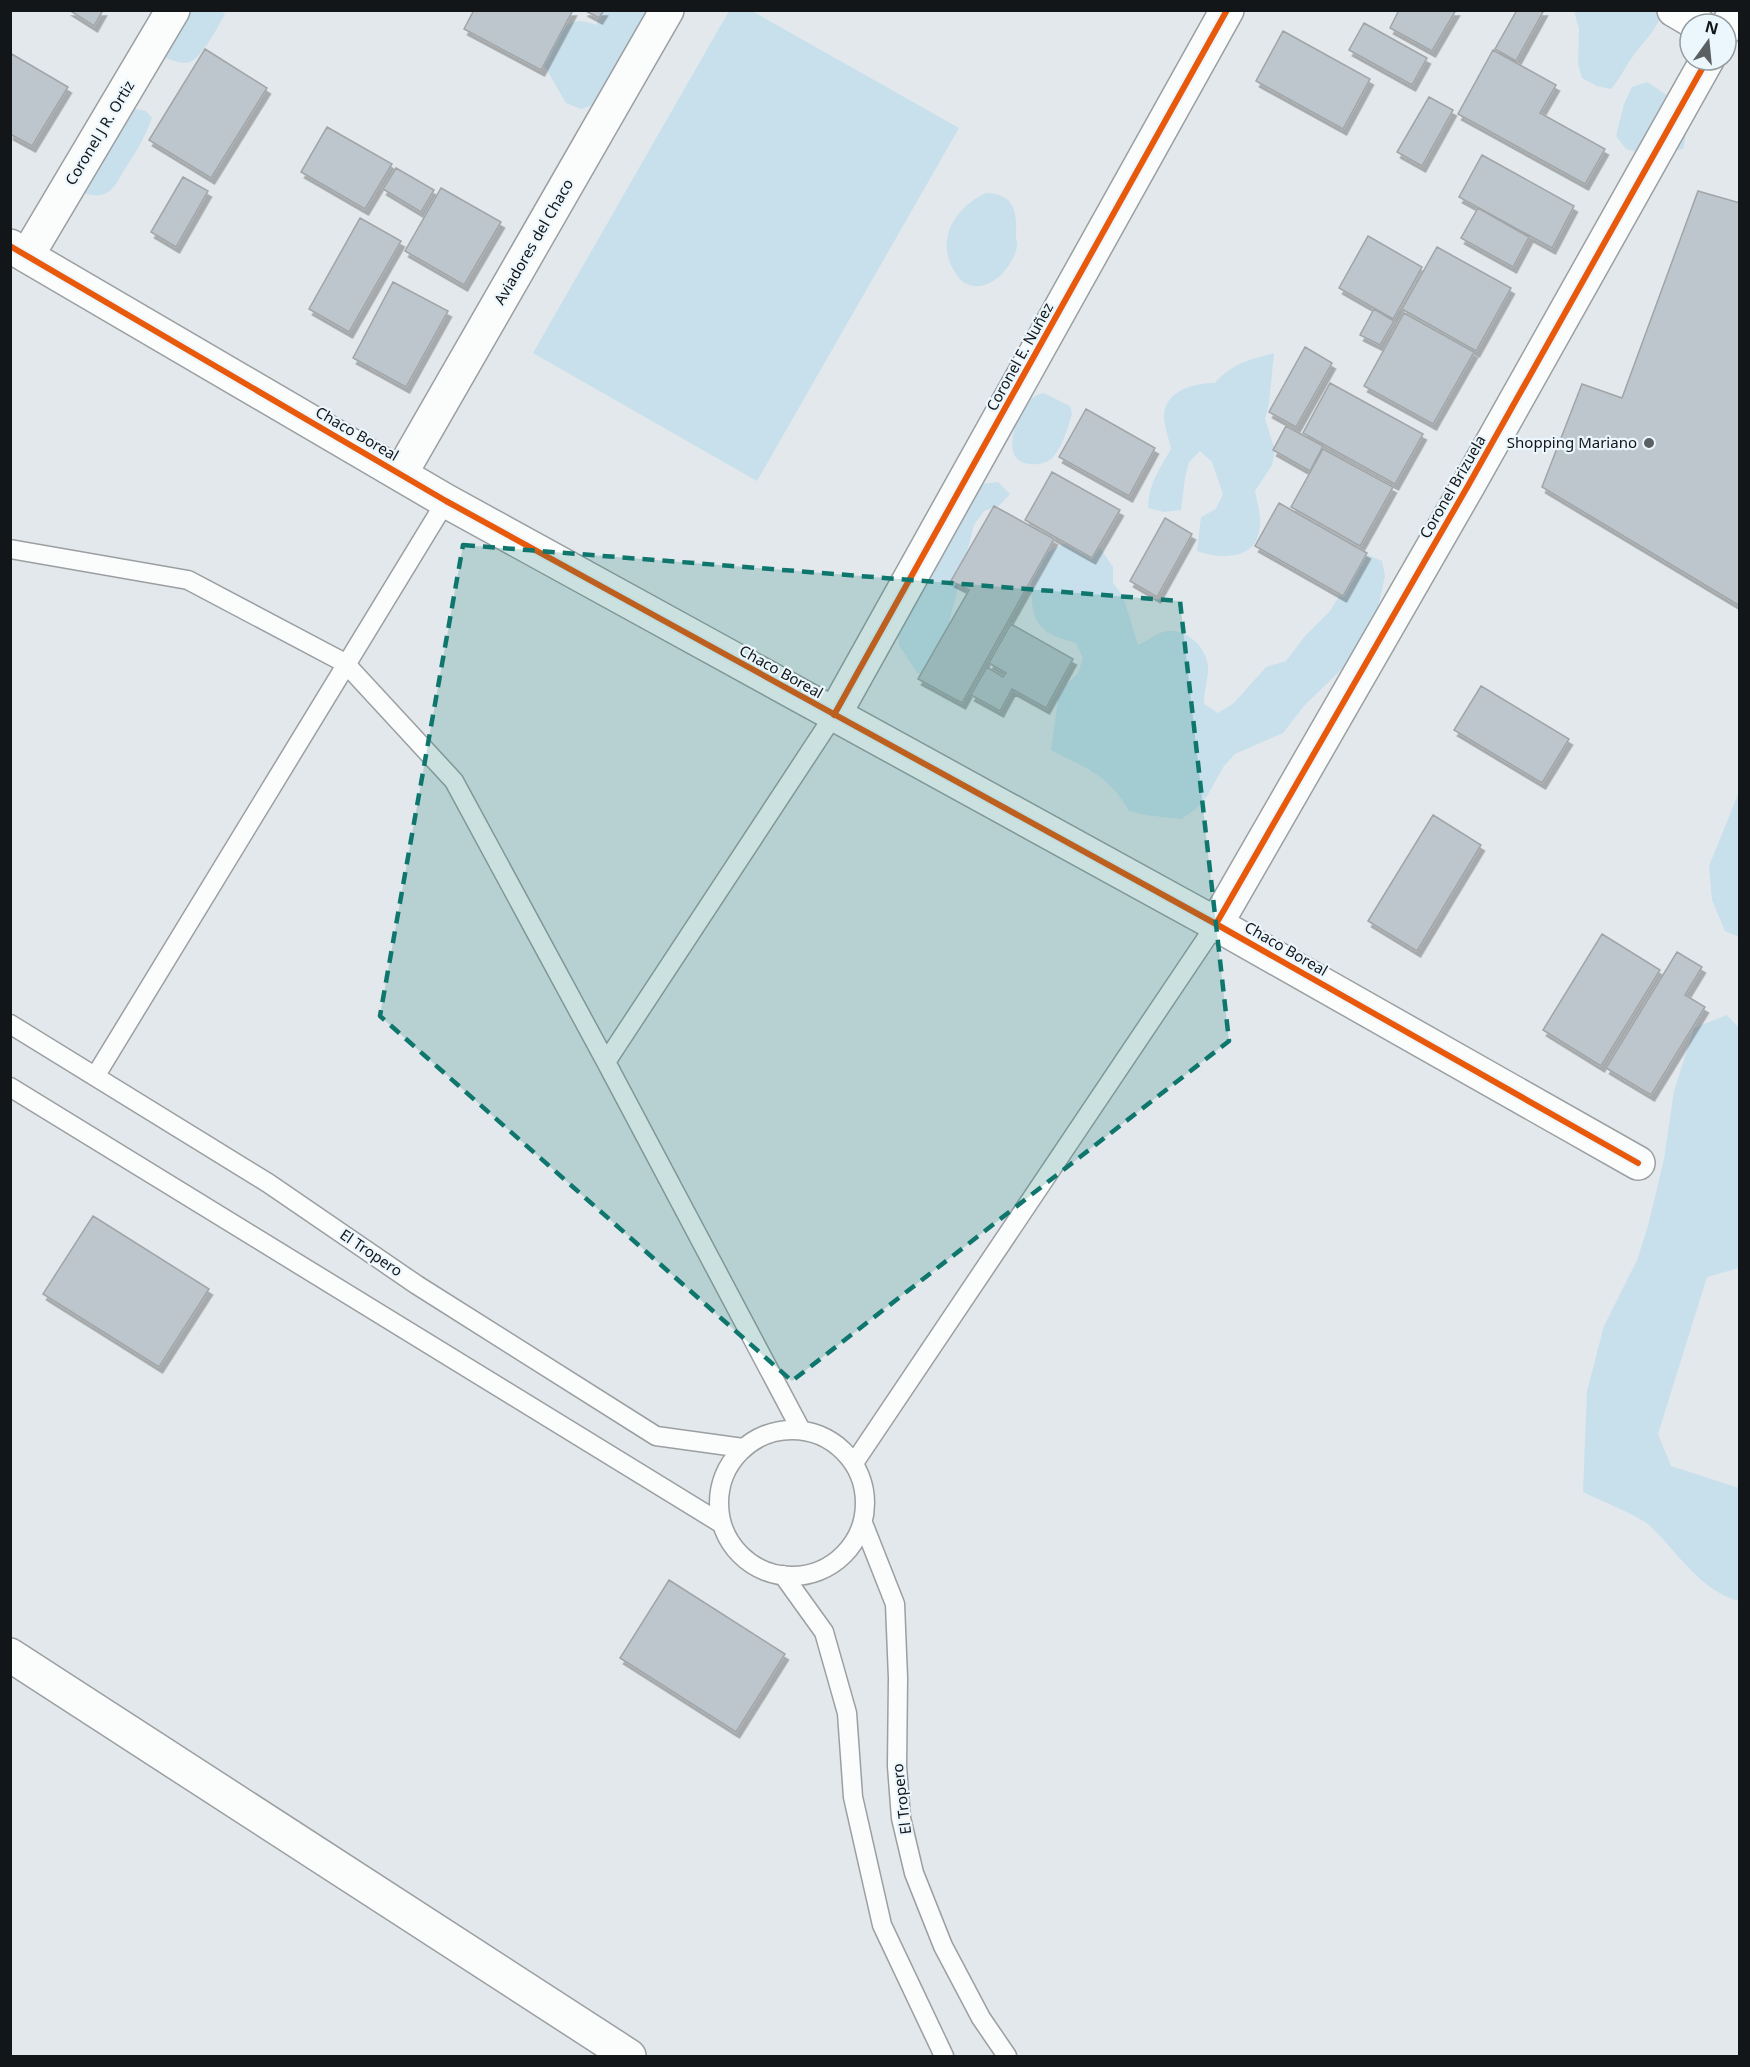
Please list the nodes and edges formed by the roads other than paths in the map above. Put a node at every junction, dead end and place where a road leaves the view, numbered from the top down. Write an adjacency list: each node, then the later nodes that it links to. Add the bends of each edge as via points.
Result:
1 (172, 10): 5 (street, Coronel J R. Ortiz)
2 (667, 10): 6 (street, Aviadores del Chaco)
3 (1227, 10): 10 (street, Coronel E. Nuñez)
4 (1700, 72): 11 (street, Coronel Brizuela)
5 (19, 251): 6 (street, Chaco Boreal)
6 (401, 473): 7 (street, Chaco Boreal)
7 (446, 501): 9 (lane); 10 (street, Chaco Boreal)
8 (10, 549): 9 (lane, via 188,580)
9 (345, 663): 13 (lane, via 454,781); 14 (lane)
10 (834, 715): 11 (street, Chaco Boreal); 13 (lane)
11 (1216, 924): 16 (street, Chaco Boreal); 19 (lane)
12 (10, 1024): 14 (lane, El Tropero)
13 (606, 1062): 17 (lane)
14 (96, 1075): 18 (lane, El Tropero, via 656,1436)
15 (10, 1087): 21 (lane)
16 (1638, 1163)
17 (801, 1430): 18 (lane, via 771,1433); 19 (lane, via 840,1447)
18 (743, 1448): 21 (lane, via 722,1483)
19 (854, 1463): 20 (lane, via 866,1502)
20 (863, 1523): 22 (lane, via 855,1541 824,1569 804,1575); 26 (lane, El Tropero, via 895,1604 897,1767 901,1818 914,1873 943,1946 981,2018)
21 (722, 1524): 22 (lane, via 745,1559 763,1570)
22 (783, 1575): 25 (lane, via 824,1632 848,1713 853,1797 882,1925)
23 (10, 1655): 24 (street)
24 (629, 2056)
25 (944, 2056)
26 (1007, 2056)

